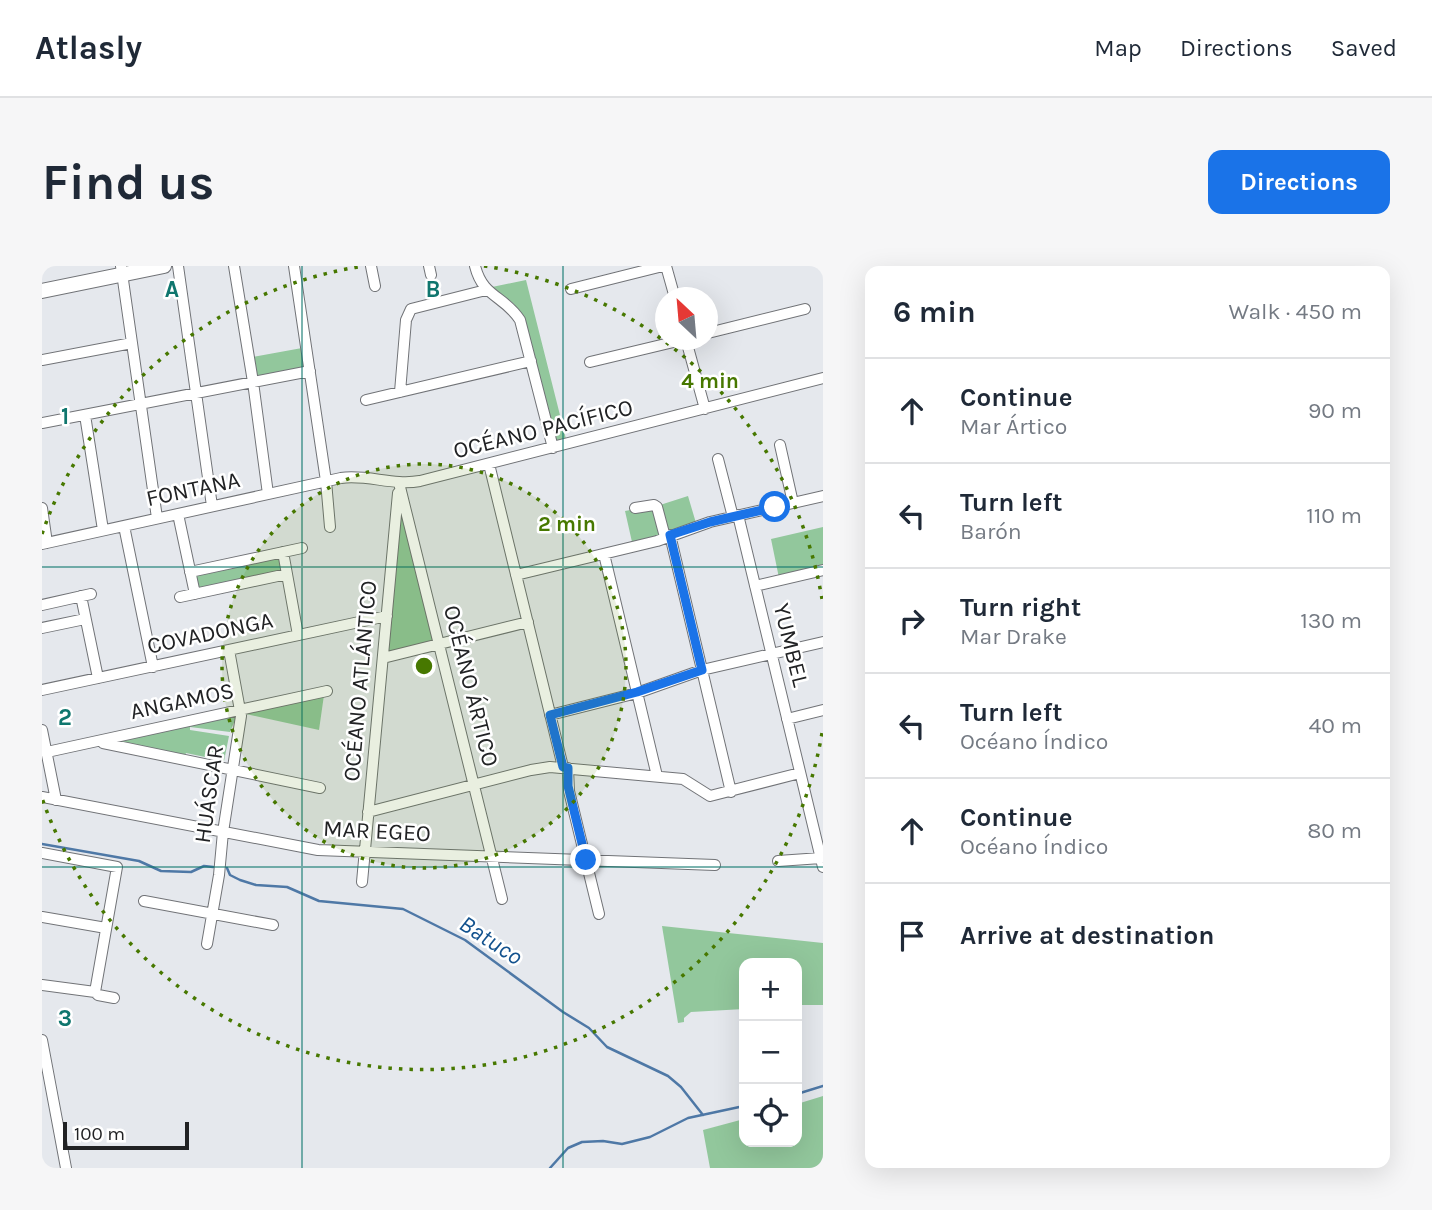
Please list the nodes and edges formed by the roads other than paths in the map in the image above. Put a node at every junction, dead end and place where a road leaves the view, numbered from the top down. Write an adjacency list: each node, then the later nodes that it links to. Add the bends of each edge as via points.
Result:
1 (164, 266): 8 (main road)
2 (178, 266): 26 (street)
3 (234, 266): 24 (street)
4 (294, 266): 22 (street)
5 (371, 266): 9 (street)
6 (475, 266): 12 (street)
7 (664, 266): 10 (street); 11 (street)
8 (121, 270): 13 (main road); 16 (street)
9 (375, 286)
10 (671, 287)
11 (571, 289)
12 (486, 290): 20 (street, via 520,320); 25 (street, via 411,309 406,320)
13 (42, 291)
14 (806, 309): 15 (street)
15 (718, 331)
16 (132, 343): 19 (street); 28 (street)
17 (655, 347): 21 (street)
18 (687, 350): 29 (street)
19 (42, 360)
20 (531, 361): 25 (street); 33 (street)
21 (590, 362)
22 (310, 371): 24 (street); 37 (street)
23 (823, 378): 29 (street, OCÉANO PACÍFICO)
24 (253, 382): 26 (street); 39 (street)
25 (400, 392): 27 (street)
26 (196, 393): 28 (street); 42 (street)
27 (366, 400)
28 (141, 404): 30 (street); 47 (street)
29 (705, 409): 33 (street, OCÉANO PACÍFICO)
30 (85, 415): 31 (street); 50 (street)
31 (42, 424)
32 (780, 445): 41 (street)
33 (553, 448): 35 (street, OCÉANO PACÍFICO)
34 (718, 459): 46 (street, YUMBEL)
35 (489, 464): 38 (street, OCÉANO PACÍFICO); 59 (street)
36 (353, 477): 37 (street, FONTANA); 38 (street, OCÉANO PACÍFICO)
37 (326, 481): 39 (street, FONTANA); 49 (street)
38 (399, 484): 64 (street, OCÉANO ATLÁNTICO); 70 (street, OCÉANO ÁRTICO)
39 (268, 494): 42 (street, FONTANA)
40 (823, 496): 41 (street)
41 (793, 503): 46 (street)
42 (212, 506): 45 (street, FONTANA)
43 (42, 508): 52 (street)
44 (635, 508): 51 (street, via 657,507)
45 (178, 514): 47 (street, FONTANA); 57 (street)
46 (735, 516): 51 (street); 60 (street, YUMBEL)
47 (157, 518): 48 (street, FONTANA)
48 (124, 526): 50 (street, FONTANA); 74 (street)
49 (330, 527)
50 (103, 530): 52 (street, FONTANA)
51 (667, 536): 55 (street); 75 (street)
52 (45, 543)
53 (302, 548): 54 (street)
54 (283, 552): 57 (street); 58 (street)
55 (604, 554): 59 (street); 79 (street)
56 (823, 570): 60 (street)
57 (190, 572): 61 (street)
58 (287, 574): 61 (street); 68 (street)
59 (516, 575): 66 (street)
60 (755, 586): 72 (street, YUMBEL)
61 (195, 594): 62 (street)
62 (180, 597)
63 (42, 605): 65 (street, via 86,595)
64 (387, 616): 68 (street, COVADONGA); 73 (street, OCÉANO ATLÁNTICO)
65 (85, 619): 67 (street); 76 (street)
66 (528, 622): 70 (street); 82 (street)
67 (42, 628)
68 (298, 635): 71 (street, COVADONGA)
69 (823, 642): 72 (street)
70 (439, 644): 73 (street); 91 (street, OCÉANO ÁRTICO)
71 (229, 650): 74 (street, COVADONGA); 80 (street, HUÁSCAR)
72 (772, 654): 75 (street); 83 (street, YUMBEL)
73 (383, 659): 96 (street, OCÉANO ATLÁNTICO)
74 (153, 667): 76 (street, COVADONGA)
75 (702, 670): 79 (street); 93 (street)
76 (98, 678): 77 (street, COVADONGA)
77 (42, 690)
78 (327, 691): 80 (street, ANGAMOS)
79 (637, 692): 82 (street); 90 (street)
80 (241, 710): 85 (street, ANGAMOS); 88 (street, HUÁSCAR)
81 (823, 710): 83 (street)
82 (550, 715): 87 (street)
83 (787, 719): 89 (street, YUMBEL)
84 (42, 730): 86 (street)
85 (98, 741): 86 (street, ANGAMOS); 88 (street)
86 (47, 752): 95 (street)
87 (566, 767): 90 (street); 91 (street, via 531,770); 103 (street)
88 (233, 770): 92 (street); 99 (street, HUÁSCAR)
89 (800, 773): 93 (street); 98 (street, YUMBEL)
90 (657, 776): 93 (street, via 683,779 710,796)
91 (474, 785): 96 (street); 102 (street, OCÉANO ÁRTICO)
92 (320, 788)
93 (731, 792)
94 (42, 797): 95 (street, MAR EGEO)
95 (56, 800): 99 (street, MAR EGEO)
96 (368, 812): 100 (street, OCÉANO ATLÁNTICO)
97 (823, 812): 98 (street)
98 (810, 813): 105 (street, YUMBEL)
99 (223, 832): 100 (street, MAR EGEO, via 318,850); 110 (street, HUÁSCAR)
100 (364, 852): 102 (street, MAR EGEO); 107 (street, OCÉANO ATLÁNTICO)
101 (42, 853): 114 (street, via 117,867)
102 (492, 857): 103 (street, MAR EGEO); 108 (street, OCÉANO ÁRTICO)
103 (586, 860): 106 (street, MAR EGEO); 111 (street)
104 (778, 861): 105 (street)
105 (822, 862)
106 (715, 865)
107 (362, 882)
108 (502, 899)
109 (144, 901): 110 (street)
110 (213, 914): 113 (street); 115 (street, HUÁSCAR)
111 (599, 914)
112 (42, 917): 114 (street)
113 (274, 925)
114 (106, 928): 117 (street)
115 (207, 944)
116 (42, 985): 117 (street)
117 (96, 992): 118 (street)
118 (114, 998)
119 (42, 1040): 120 (street)
120 (46, 1082): 121 (street)
121 (66, 1168)

